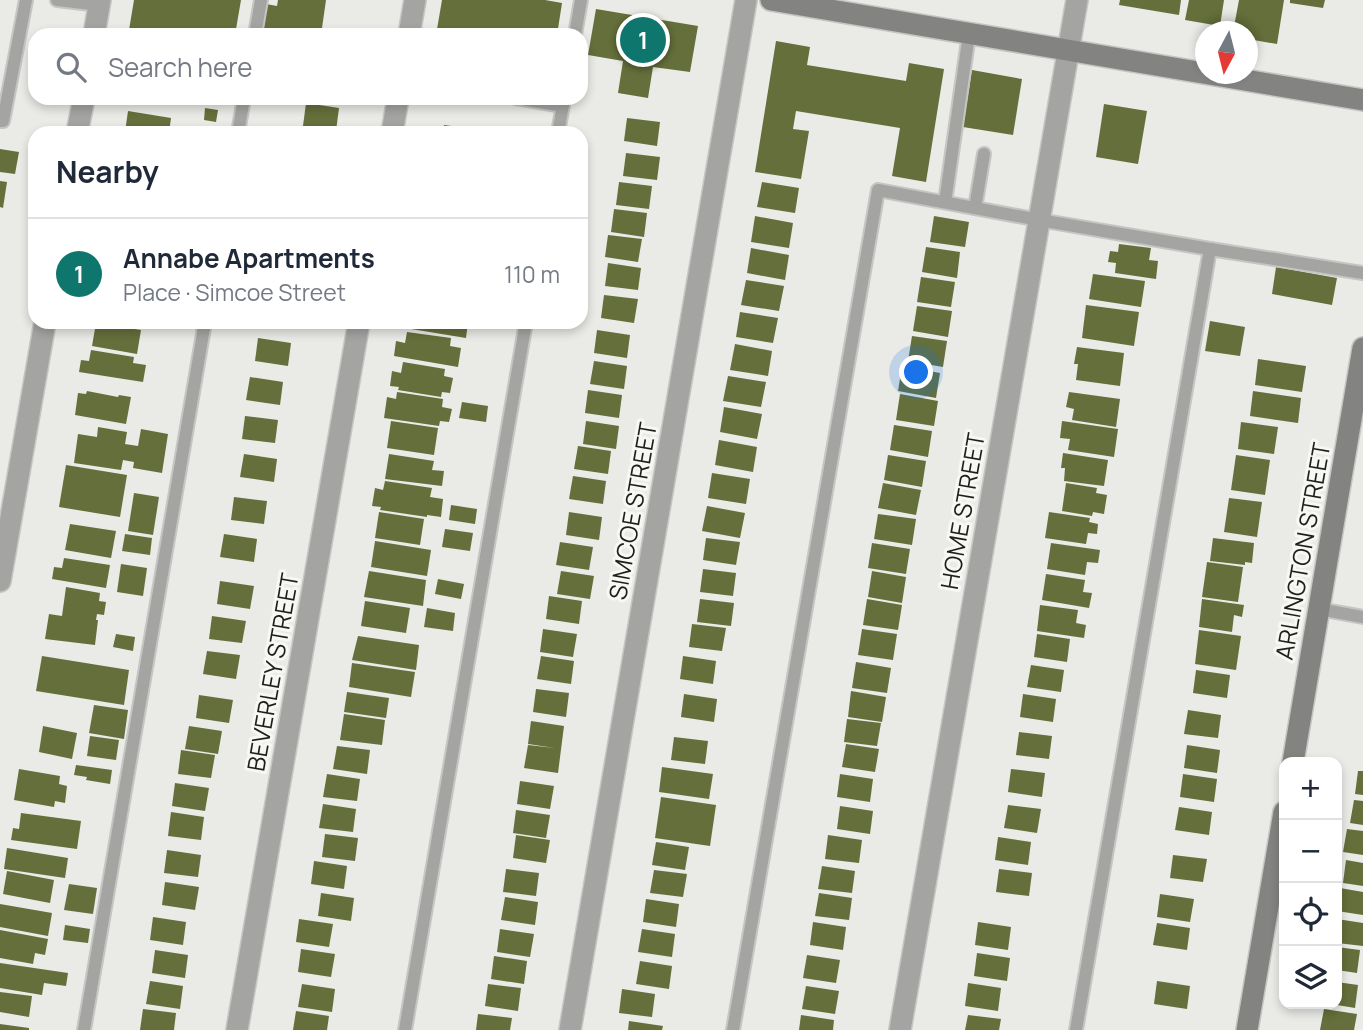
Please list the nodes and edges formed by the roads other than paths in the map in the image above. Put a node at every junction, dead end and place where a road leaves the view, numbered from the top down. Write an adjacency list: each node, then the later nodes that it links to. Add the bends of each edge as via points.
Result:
1 (26, 0): 21 (lane, via 4,121)
2 (57, 0): 9 (lane)
3 (261, 0): 11 (lane)
4 (415, 0): 12 (street)
5 (581, 0): 13 (lane)
6 (746, 0): 45 (street, SIMCOE STREET)
7 (771, 0): 14 (main road)
8 (1077, 0): 15 (street, HOME STREET)
9 (100, 2): 10 (street)
10 (95, 28)
11 (256, 28)
12 (410, 28)
13 (576, 28)
14 (970, 34): 15 (main road); 27 (lane)
15 (1068, 51): 16 (main road); 29 (street, HOME STREET)
16 (1363, 100)
17 (82, 105): 22 (street)
18 (243, 105): 23 (lane)
19 (397, 105): 24 (street)
20 (563, 105): 25 (lane)
21 (0, 121)
22 (79, 126)
23 (239, 126)
24 (393, 126)
25 (559, 126)
26 (984, 154): 28 (lane)
27 (945, 202): 28 (lane); 46 (lane, via 878,190)
28 (975, 208): 29 (lane)
29 (1039, 220): 30 (lane); 47 (street, HOME STREET)
30 (1210, 249): 31 (lane); 48 (lane)
31 (1363, 273)
32 (44, 329): 37 (street)
33 (204, 329): 42 (lane)
34 (358, 329): 43 (street, BEVERLEY STREET)
35 (525, 329): 44 (lane)
36 (1363, 348): 38 (main road, ARLINGTON STREET)
37 (0, 580)
38 (1319, 609): 39 (lane); 40 (main road, ARLINGTON STREET)
39 (1363, 617)
40 (1294, 757)
41 (1283, 820): 49 (main road)
42 (84, 1030)
43 (237, 1030)
44 (405, 1030)
45 (570, 1030)
46 (733, 1030)
47 (900, 1030)
48 (1076, 1030)
49 (1247, 1030)

